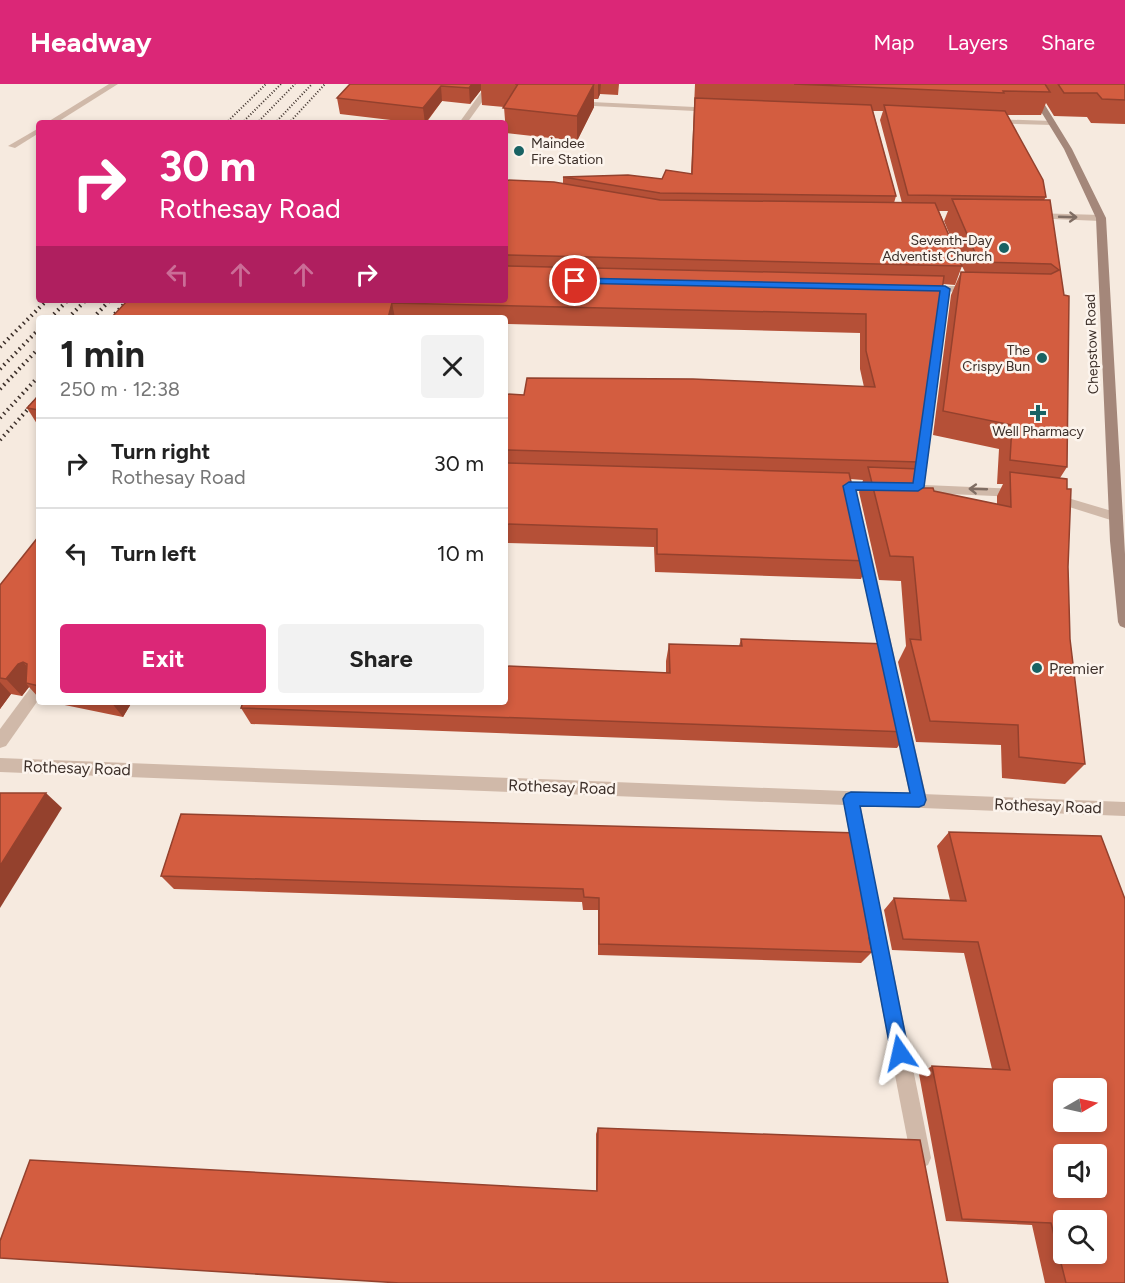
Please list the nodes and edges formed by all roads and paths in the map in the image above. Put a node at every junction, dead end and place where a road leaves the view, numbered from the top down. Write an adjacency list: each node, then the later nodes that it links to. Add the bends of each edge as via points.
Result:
1 (114, 84): 8 (street)
2 (491, 84): 4 (street)
3 (1028, 84): 11 (main road, Chepstow Road)
4 (481, 98): 5 (street); 9 (street)
5 (493, 99)
6 (563, 102): 7 (street)
7 (725, 110)
8 (55, 120)
9 (465, 120)
10 (980, 120): 11 (street)
11 (1052, 123): 15 (main road, Chepstow Road)
12 (36, 132): 13 (street)
13 (12, 146)
14 (1017, 216): 15 (street, one-way to 15)
15 (1101, 218): 23 (main road, Chepstow Road)
16 (959, 279): 19 (street)
17 (910, 288): 18 (street)
18 (945, 289): 19 (street); 22 (street)
19 (964, 289): 20 (street)
20 (985, 290)
21 (814, 484): 22 (street, via 850,491)
22 (918, 487): 23 (street, one-way to 22, via 1037,495)
23 (1117, 517): 25 (main road, Chepstow Road)
24 (860, 532): 27 (street)
25 (1121, 541): 26 (main road, Chepstow Road)
26 (1125, 622)
27 (893, 684)
28 (36, 691): 30 (street)
29 (898, 707): 33 (street)
30 (0, 741)
31 (0, 765): 32 (street, Rothesay Road)
32 (851, 799): 33 (street, Rothesay Road); 35 (street)
33 (919, 800): 34 (street, Rothesay Road)
34 (1125, 809)
35 (864, 868)
36 (871, 903): 37 (street)
37 (925, 1179)

